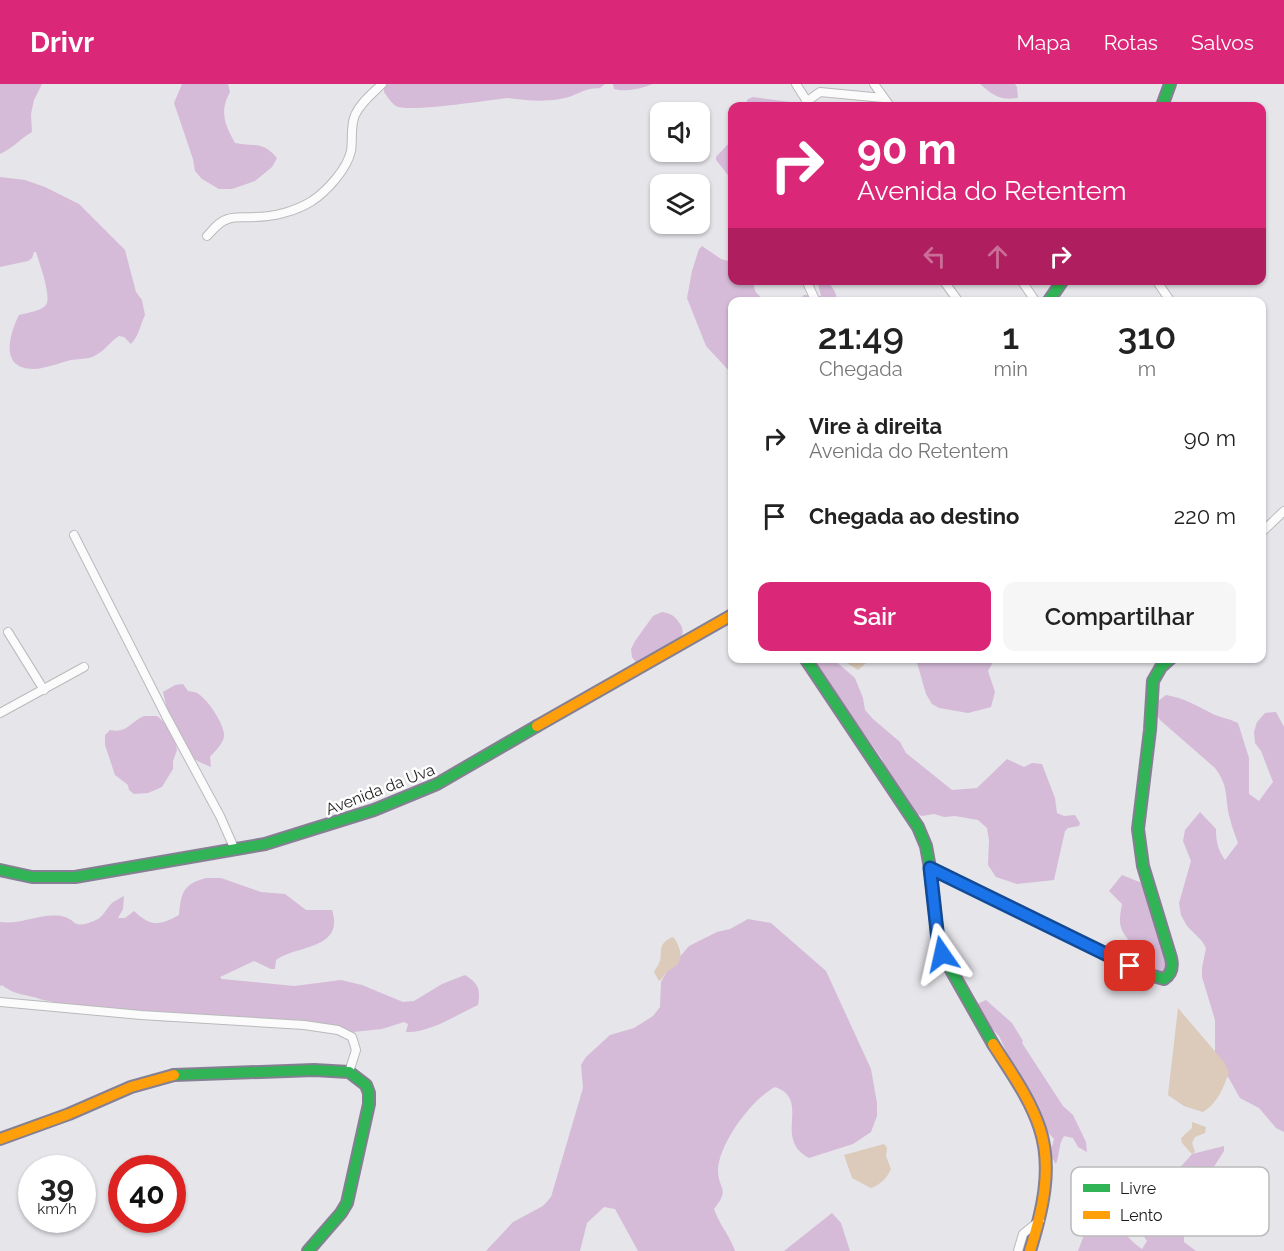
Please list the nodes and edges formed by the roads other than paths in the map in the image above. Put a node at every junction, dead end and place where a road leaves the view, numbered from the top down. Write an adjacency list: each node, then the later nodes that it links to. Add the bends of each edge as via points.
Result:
1 (382, 84): 10 (street, via 355,115 346,163 313,200 264,217 226,219)
2 (796, 84): 6 (street)
3 (874, 84): 5 (street)
4 (1170, 84): 9 (street)
5 (883, 98): 7 (street, via 820,92); 8 (street)
6 (807, 102)
7 (810, 102)
8 (886, 102)
9 (1163, 102)
10 (207, 236)
11 (1284, 511): 12 (street)
12 (1266, 528)
13 (75, 535): 21 (street)
14 (728, 617): 21 (street, Avenida da Uva, via 437,784 324,827)
15 (8, 632): 19 (street)
16 (809, 663): 22 (street, via 906,808 926,846)
17 (1165, 663): 22 (street, via 1153,681 1138,829 1151,893 1170,956 1170,975 1164,979 1150,975)
18 (84, 667): 19 (street)
19 (44, 690): 20 (street)
20 (0, 713)
21 (235, 850): 23 (street, Avenida da Uva, via 75,877 32,877)
22 (930, 868): 27 (street, via 942,954 1025,1096 1041,1131 1046,1171)
23 (0, 870)
24 (0, 1002): 25 (street, via 338,1030 352,1037 356,1050)
25 (349, 1072): 26 (street, via 170,1075); 28 (street, via 366,1085 369,1093 350,1191 341,1213)
26 (0, 1139)
27 (1040, 1220): 29 (street, via 1023,1234); 30 (street)
28 (308, 1251)
29 (1018, 1251)
30 (1030, 1251)

